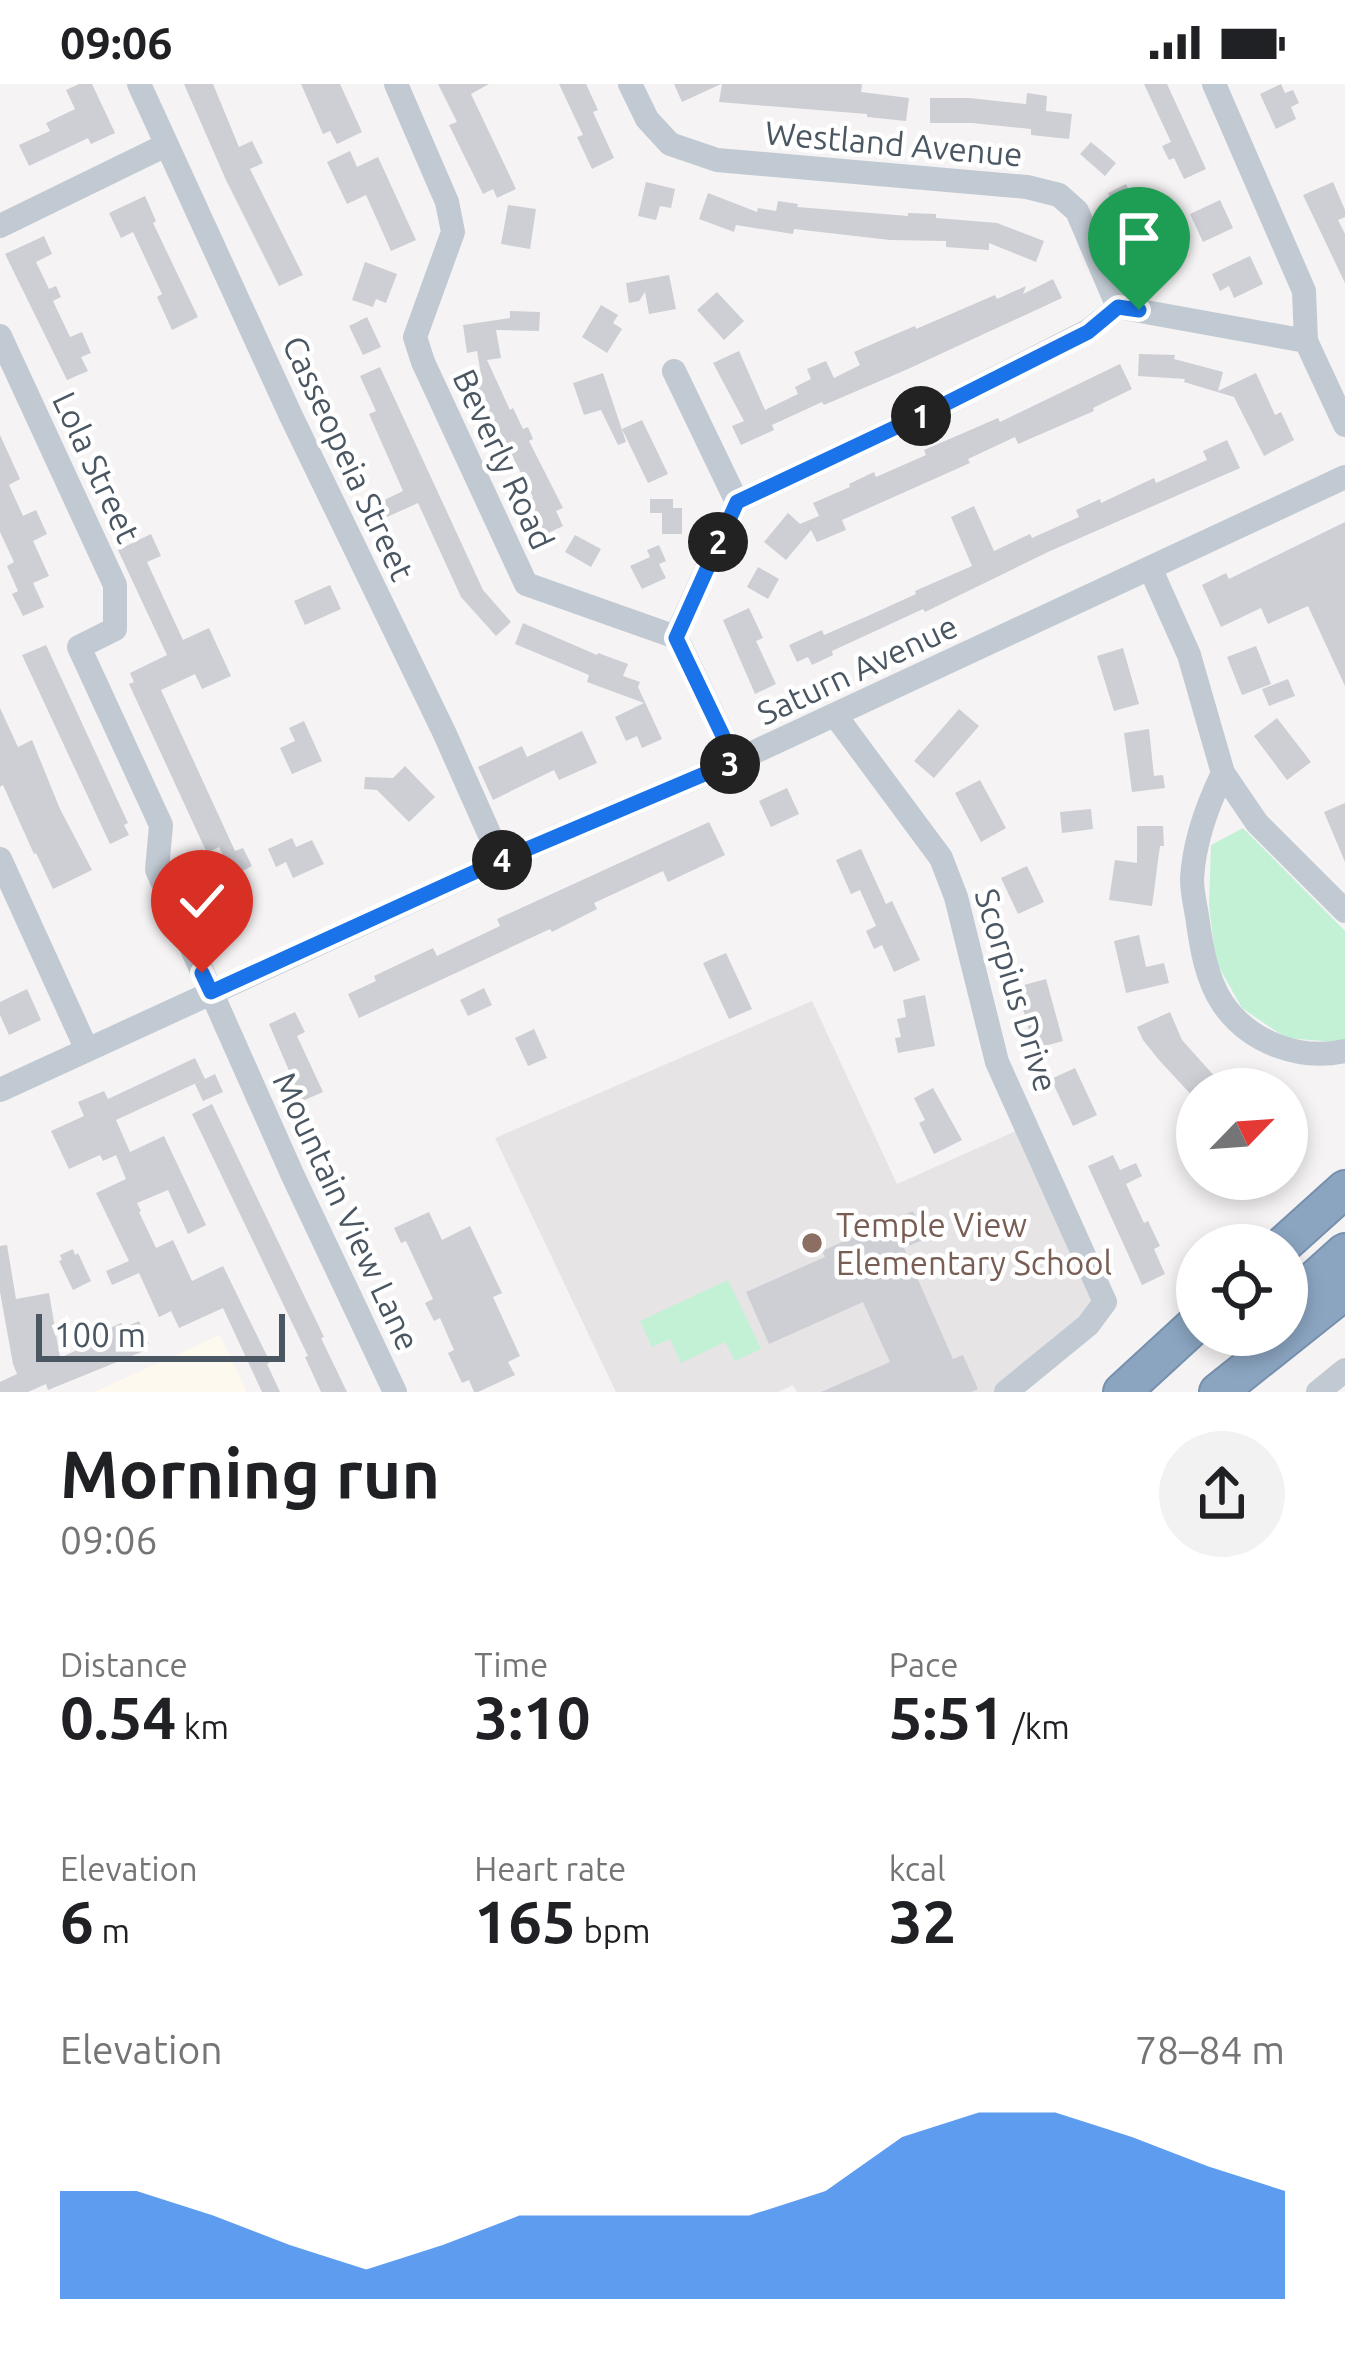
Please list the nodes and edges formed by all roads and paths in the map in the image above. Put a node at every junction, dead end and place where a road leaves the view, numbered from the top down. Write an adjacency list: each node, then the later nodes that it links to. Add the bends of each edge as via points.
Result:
1 (139, 84): 5 (street, Casseopeia Street)
2 (396, 84): 16 (street, Beverly Road, via 453,232 415,338 526,584)
3 (630, 84): 7 (street, Westland Avenue, via 670,144 717,160 1059,195 1077,211)
4 (1214, 84): 9 (street, via 1304,291)
5 (166, 145): 6 (street); 21 (street, Casseopeia Street)
6 (0, 226)
7 (1118, 307): 9 (street); 13 (street, via 1088,332)
8 (0, 336): 15 (street, Lola Street, via 116,585)
9 (1306, 341): 11 (street)
10 (674, 371): 13 (street)
11 (1345, 425)
12 (1345, 477): 14 (street, Saturn Avenue)
13 (737, 502): 16 (street)
14 (1151, 569): 17 (street, Saturn Avenue); 19 (street, via 1189,655)
15 (115, 629): 23 (street, Mountain View Lane, via 79,647 161,825 157,870)
16 (676, 638): 18 (street)
17 (835, 715): 18 (street, Saturn Avenue); 36 (street, Scorpius Drive, via 941,858 997,1062 1105,1301)
18 (735, 761): 21 (street, Saturn Avenue)
19 (1223, 773): 22 (street, via 1257,823); 25 (street, via 1204,812 1192,880 1203,955 1222,1003 1249,1032 1284,1049)
20 (0, 859): 24 (street)
21 (501, 860): 23 (street, Saturn Avenue)
22 (1345, 911)
23 (211, 992): 24 (street, Saturn Avenue); 35 (street, Mountain View Lane)
24 (87, 1050): 26 (street, Saturn Avenue)
25 (1345, 1051)
26 (0, 1090)
27 (1345, 1189): 28 (highway)
28 (1306, 1224)
29 (1345, 1252): 30 (highway)
30 (1308, 1285)
31 (1345, 1291): 39 (highway)
32 (1176, 1343): 37 (highway)
33 (1230, 1356): 38 (highway)
34 (1345, 1370): 40 (street)
35 (394, 1392)
36 (1006, 1392)
37 (1122, 1392)
38 (1191, 1392)
39 (1218, 1392)
40 (1318, 1392)

